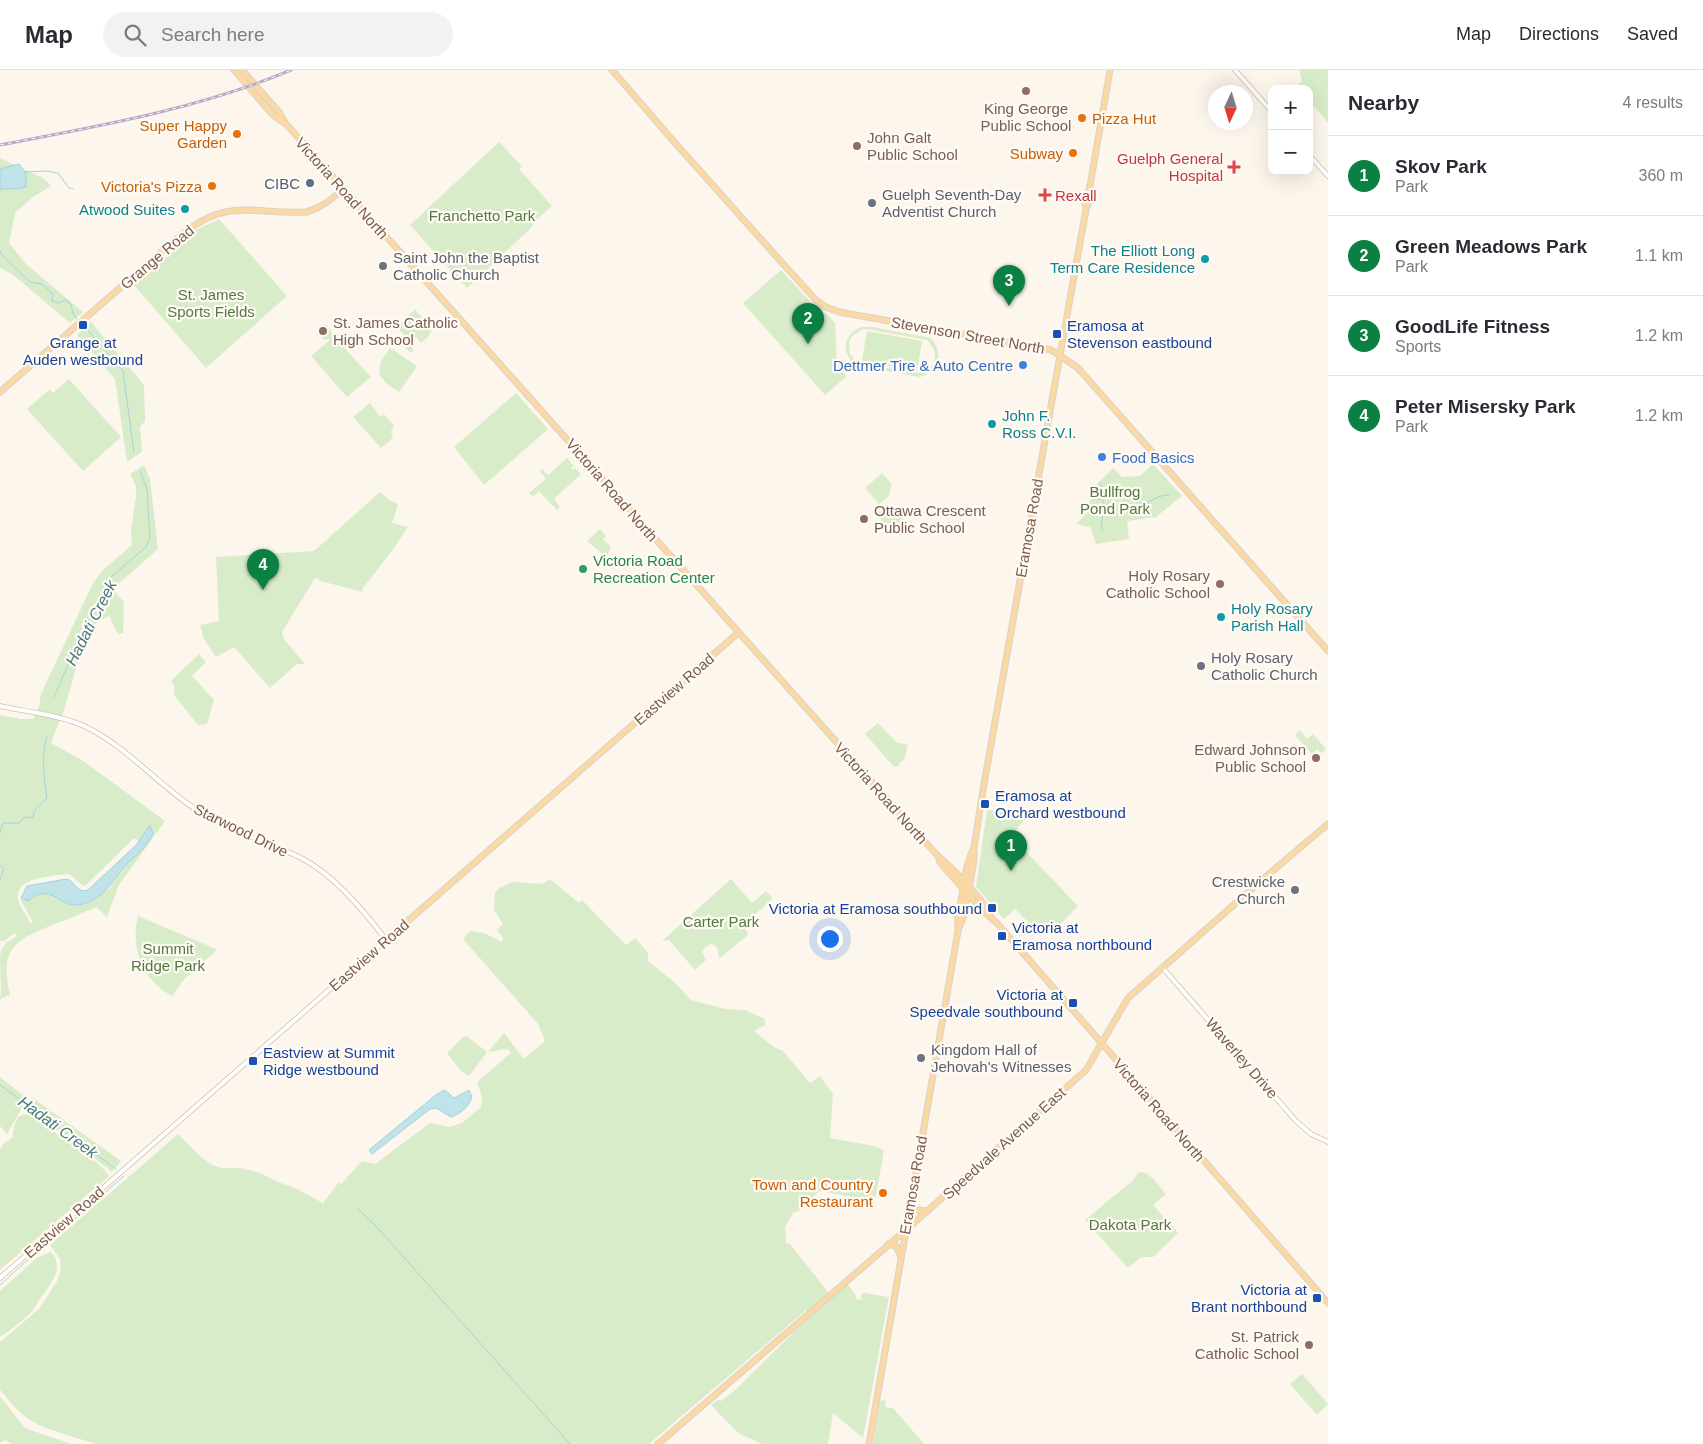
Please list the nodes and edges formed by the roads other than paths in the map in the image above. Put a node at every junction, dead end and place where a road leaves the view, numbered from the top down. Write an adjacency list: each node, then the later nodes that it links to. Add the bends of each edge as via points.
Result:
1 (234, 70): 7 (main road, Victoria Road North, via 273,115)
2 (242, 70): 7 (main road, Victoria Road North, via 279,112)
3 (612, 70): 11 (main road, Stevenson Street North, via 785,266 826,307 1051,350)
4 (1110, 70): 11 (main road, Eramosa Road)
5 (1235, 70): 6 (street)
6 (1268, 107)
7 (287, 126): 10 (main road, Victoria Road North)
8 (1313, 159): 9 (street)
9 (1328, 176)
10 (342, 189): 12 (main road, Grange Road, via 326,204 306,212 239,209 202,219); 13 (main road, Victoria Road North)
11 (1059, 355): 14 (main road, Stevenson Street North, via 1078,368); 17 (main road, Eramosa Road)
12 (0, 392)
13 (738, 633): 18 (main road, Victoria Road North); 29 (main road, Eastview Road)
14 (1328, 651)
15 (0, 706): 29 (street, Starwood Drive, via 70,721 102,736 201,813 297,856 320,870)
16 (1328, 824): 30 (main road, Speedvale Avenue East)
17 (974, 847): 19 (main road, Eramosa Road); 22 (main road, Eramosa Road)
18 (936, 855): 20 (main road, Victoria Road North); 23 (main road, Victoria Road North)
19 (967, 866): 20 (main road, via 961,871); 21 (main road, Eramosa Road)
20 (953, 870): 21 (main road, Victoria Road North)
21 (964, 882): 22 (main road, Victoria Road North); 23 (main road, Eramosa Road)
22 (969, 888): 24 (main road, Eramosa Road); 27 (main road, Victoria Road North)
23 (963, 889): 24 (main road, Victoria Road North); 28 (main road, Eramosa Road)
24 (968, 895): 25 (main road, Victoria Road North); 26 (main road, Eramosa Road)
25 (980, 908): 26 (main road, via 972,906); 27 (main road, Victoria Road North)
26 (965, 912): 28 (main road, Eramosa Road)
27 (991, 916): 31 (main road, Victoria Road North)
28 (959, 928): 33 (main road, Eramosa Road)
29 (386, 940): 38 (street, Eastview Road)
30 (1162, 967): 31 (main road, Speedvale Avenue East, via 1128,998); 32 (street, Waverley Drive, via 1296,1121 1311,1134)
31 (1102, 1044): 34 (main road, Speedvale Avenue East, via 1086,1070); 39 (main road, Victoria Road North)
32 (1328, 1142)
33 (910, 1205): 34 (main road, via 914,1210); 35 (main road, Eramosa Road)
34 (926, 1211): 35 (main road, Speedvale Avenue East)
35 (906, 1229): 36 (main road, Speedvale Avenue East); 37 (main road, Eramosa Road)
36 (888, 1244): 37 (main road, via 898,1248); 41 (main road, Speedvale Avenue East)
37 (900, 1260): 40 (main road, Eramosa Road)
38 (0, 1278)
39 (1328, 1303)
40 (869, 1443)
41 (658, 1444)

